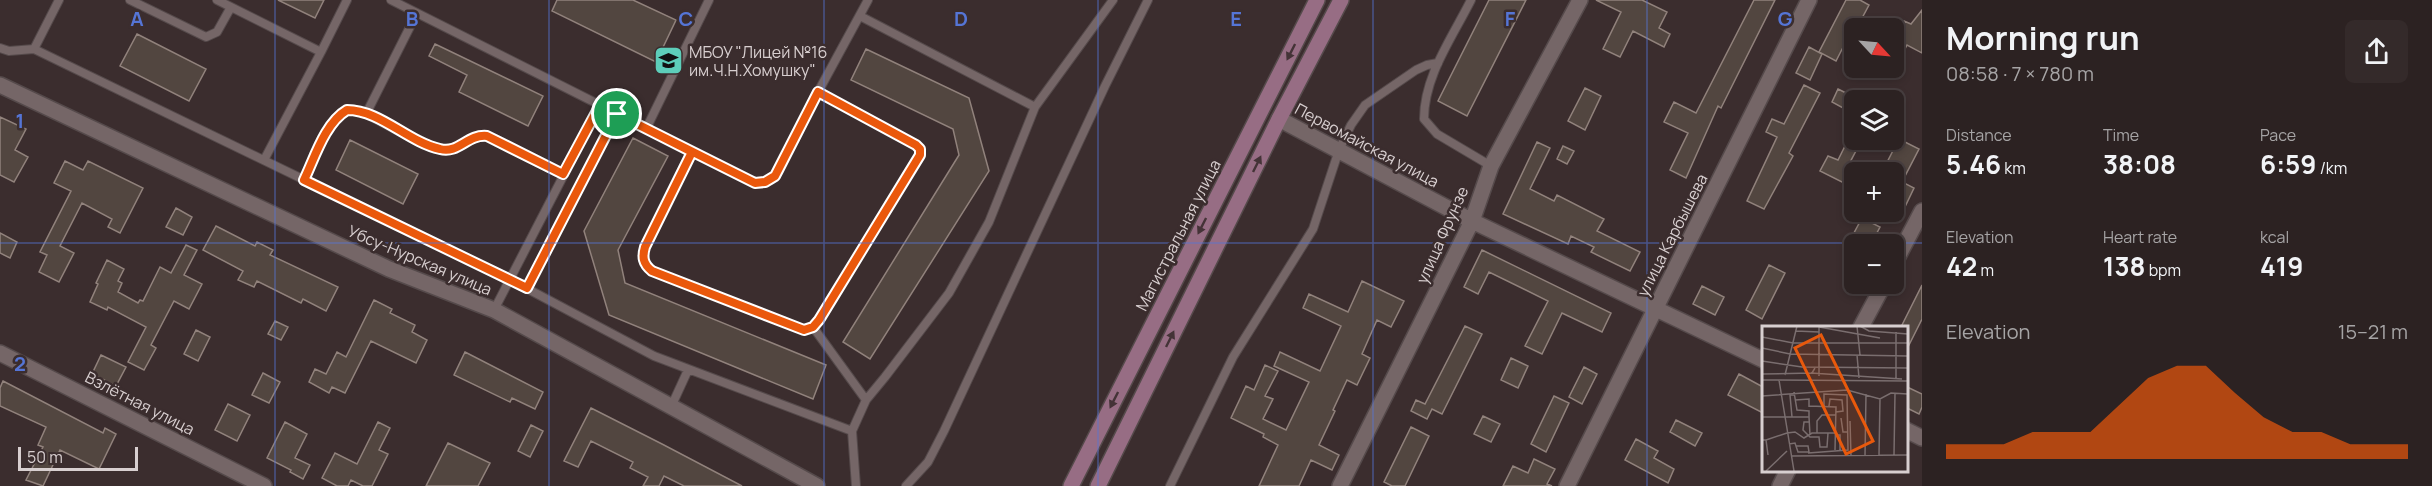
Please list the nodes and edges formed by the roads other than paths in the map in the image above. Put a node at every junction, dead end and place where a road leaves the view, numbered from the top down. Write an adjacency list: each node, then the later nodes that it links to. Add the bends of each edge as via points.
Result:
1 (59, 0): 19 (lane)
2 (130, 0): 15 (lane, via 206,37 217,32)
3 (217, 0): 15 (lane)
4 (348, 0): 20 (lane)
5 (392, 0): 16 (lane)
6 (708, 0): 29 (lane)
7 (868, 0): 17 (lane)
8 (1113, 0): 25 (lane)
9 (1148, 0): 58 (lane, via 944,430 928,462)
10 (1317, 0): 59 (main road, Магистральная улица, one-way to 59)
11 (1341, 0): 28 (main road)
12 (1471, 0): 21 (lane)
13 (1580, 0): 33 (street, улица Фрунзе)
14 (1809, 0): 42 (street, улица Карбышева)
15 (231, 7): 20 (lane)
16 (417, 13): 24 (lane); 26 (lane)
17 (860, 15): 23 (lane); 25 (lane)
18 (0, 48): 19 (lane)
19 (34, 49): 32 (lane)
20 (321, 52): 32 (lane)
21 (1438, 63): 30 (lane, via 1416,70 1365,105); 33 (lane, via 1424,99 1424,119 1437,134)
22 (0, 86): 43 (street, Убсу-Нурская улица, via 389,269)
23 (818, 92): 31 (lane, via 771,180 755,183); 45 (lane, via 916,145 920,155)
24 (600, 105): 27 (lane); 34 (lane)
25 (1035, 106): 49 (lane, via 989,222 949,293)
26 (366, 114): 34 (lane, via 437,149 454,149 469,138 487,136); 35 (lane, via 347,110 339,114)
27 (617, 114): 29 (lane); 40 (lane)
28 (1279, 119): 30 (street, Первомайская улица); 60 (main road, one-way to 28)
29 (646, 129): 31 (lane)
30 (1339, 150): 37 (street, Первомайская улица); 61 (lane, via 1313,229 1233,357)
31 (692, 152): 45 (lane, via 645,247 646,266 804,330)
32 (264, 160): 35 (lane)
33 (1491, 166): 37 (street, улица Фрунзе)
34 (563, 174): 39 (lane)
35 (304, 180): 39 (lane)
36 (1922, 211): 38 (street)
37 (1472, 221): 42 (street, Первомайская улица); 62 (street, улица Фрунзе)
38 (1904, 245)
39 (509, 279): 40 (lane); 43 (lane)
40 (527, 288): 48 (lane)
41 (1879, 294): 44 (street)
42 (1655, 309): 47 (street, Первомайская улица); 63 (street, улица Карбышева)
43 (494, 310): 50 (street, Убсу-Нурская улица)
44 (1862, 326)
45 (813, 327): 49 (lane)
46 (0, 353): 55 (street, Взлётная улица)
47 (1762, 360)
48 (688, 370): 50 (lane); 51 (lane)
49 (866, 399): 51 (lane)
50 (671, 407): 56 (street, Убсу-Нурская улица)
51 (852, 431): 57 (lane)
52 (1907, 431): 53 (street)
53 (1922, 438)
54 (1788, 471): 64 (street)
55 (264, 486)
56 (817, 486)
57 (856, 486)
58 (906, 486)
59 (1071, 486)
60 (1098, 486)
61 (1170, 486)
62 (1340, 486)
63 (1567, 486)
64 (1780, 486)

